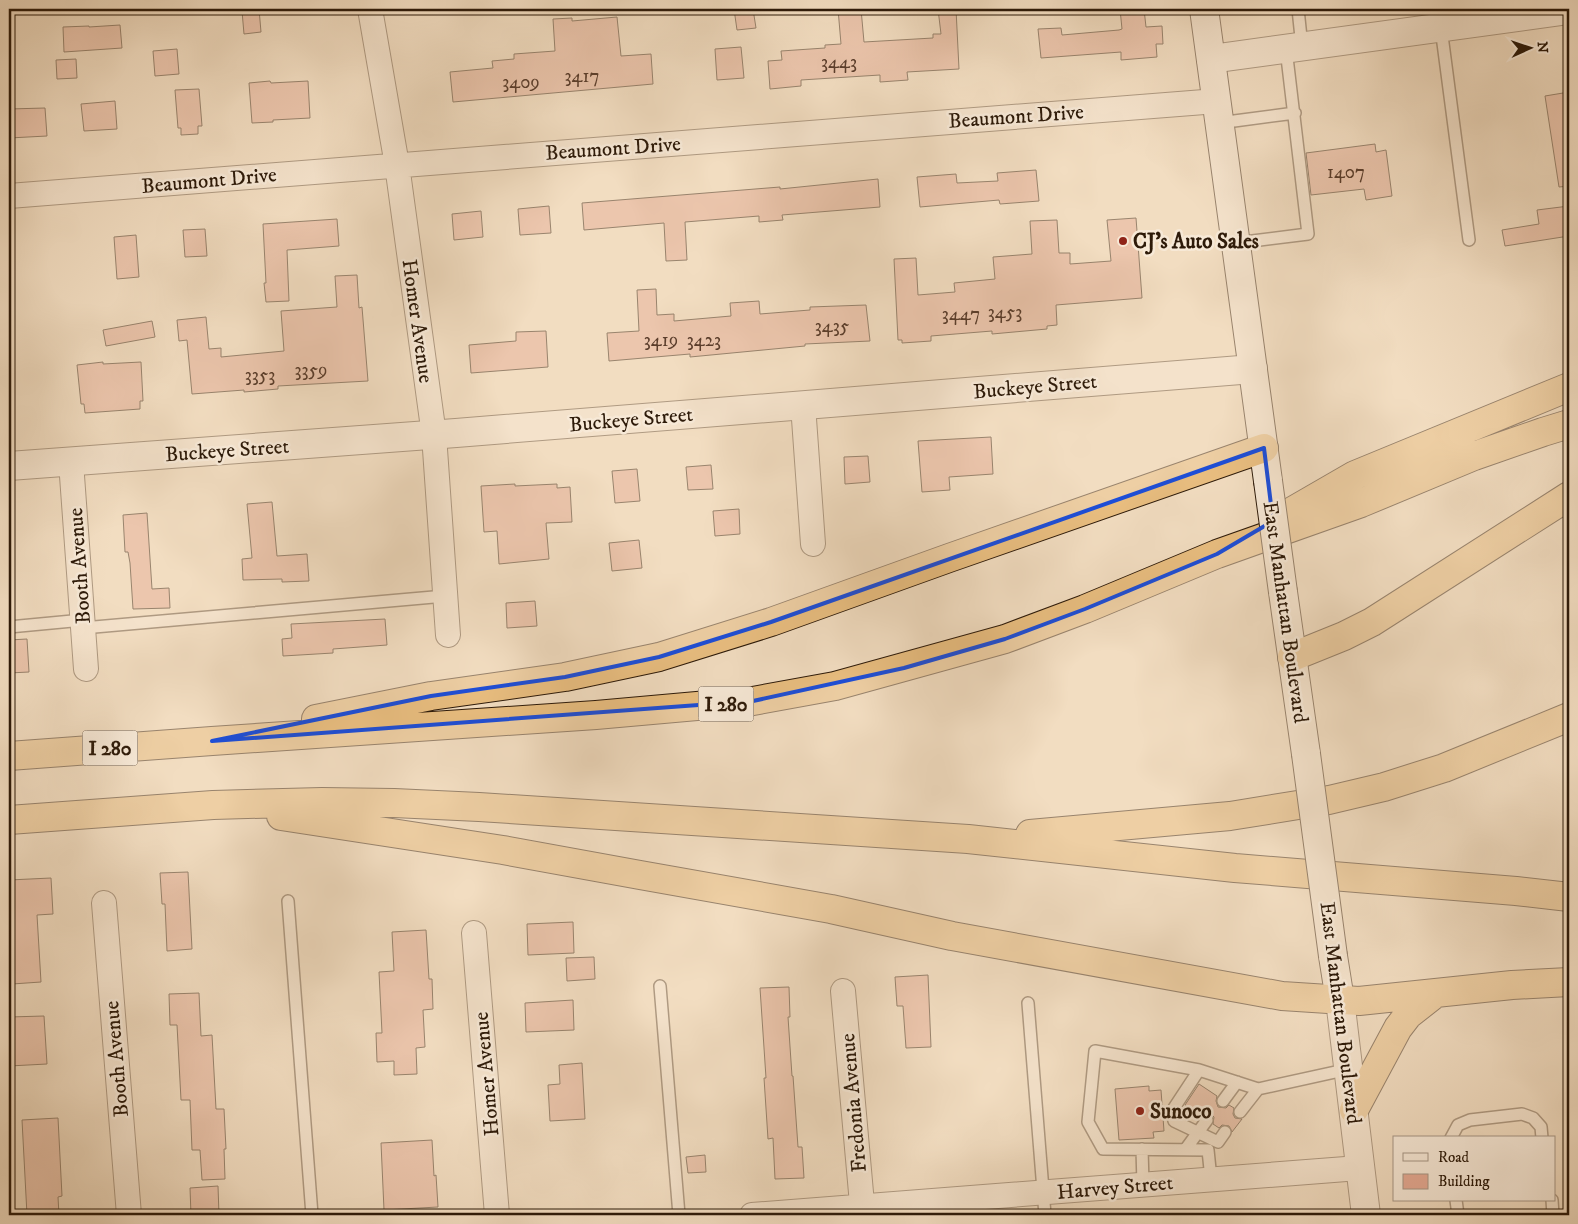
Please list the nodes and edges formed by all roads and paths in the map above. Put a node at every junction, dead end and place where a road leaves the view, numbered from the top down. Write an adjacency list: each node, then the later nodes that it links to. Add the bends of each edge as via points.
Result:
1 (370, 9): 11 (street, Homer Avenue)
2 (1204, 9): 8 (street, East Manhattan Boulevard)
3 (1298, 9): 7 (lane)
4 (1569, 10): 5 (street)
5 (1494, 15): 6 (street)
6 (1441, 28): 7 (street); 13 (lane)
7 (1294, 48): 8 (street); 10 (lane)
8 (1211, 59): 9 (street, East Manhattan Boulevard)
9 (1218, 112): 10 (lane); 11 (street, Beaumont Drive); 14 (street, East Manhattan Boulevard)
10 (1295, 113): 14 (lane, via 1308,234)
11 (397, 165): 12 (street, Beaumont Drive); 19 (street, Homer Avenue)
12 (9, 196)
13 (1469, 240)
14 (1236, 243): 15 (street, East Manhattan Boulevard)
15 (1253, 369): 17 (street, Buckeye Street); 20 (street, East Manhattan Boulevard)
16 (1569, 387): 25 (highway, via 1355,475)
17 (803, 405): 19 (street, Buckeye Street); 24 (street)
18 (1569, 424): 25 (highway, via 1474,456 1361,503)
19 (434, 435): 21 (street, Buckeye Street); 26 (street, Homer Avenue)
20 (1264, 448): 30 (street, East Manhattan Boulevard, bridge); 33 (highway, via 771,622 660,657 565,677 431,696)
21 (71, 462): 22 (street, Buckeye Street); 27 (street, Booth Avenue)
22 (9, 466)
23 (1569, 496): 30 (highway, via 1372,622)
24 (813, 544)
25 (1217, 554): 33 (highway, I 280, via 1085,609 1005,638 836,686 754,701 596,715)
26 (445, 596): 27 (lane); 29 (street, Homer Avenue)
27 (83, 624): 28 (lane); 31 (street, Booth Avenue)
28 (9, 626)
29 (448, 635)
30 (1292, 657): 46 (street, East Manhattan Boulevard, bridge)
31 (86, 669)
32 (1569, 717): 37 (highway, via 1444,768 1329,800 1230,816)
33 (212, 740): 34 (highway, I 280)
34 (9, 756)
35 (213, 805): 36 (highway); 37 (highway, via 404,803); 46 (highway, via 530,855 1282,996)
36 (9, 820)
37 (968, 839): 38 (highway, via 1235,868)
38 (1569, 897)
39 (288, 902): 70 (lane)
40 (104, 903): 69 (street, Booth Avenue)
41 (474, 933): 71 (street, Homer Avenue)
42 (1569, 982): 45 (highway)
43 (660, 986): 72 (lane)
44 (843, 991): 68 (street, Fredonia Avenue)
45 (1436, 993): 46 (highway, via 1379,1000); 53 (highway, via 1408,1015 1398,1028)
46 (1340, 1000): 48 (street, East Manhattan Boulevard)
47 (1028, 1004): 67 (lane)
48 (1349, 1069): 51 (lane); 53 (street, East Manhattan Boulevard)
49 (1199, 1070): 50 (lane); 56 (lane, via 1172,1112 1174,1121); 60 (lane, via 1095,1051 1088,1122 1103,1149)
50 (1237, 1082): 51 (lane); 52 (lane)
51 (1258, 1089): 54 (lane)
52 (1223, 1101)
53 (1354, 1110): 62 (street, East Manhattan Boulevard)
54 (1240, 1112)
55 (1208, 1120): 56 (lane)
56 (1198, 1132): 57 (lane, via 1218,1142); 61 (lane)
57 (1225, 1132)
58 (1451, 1136): 59 (lane, via 1458,1125 1470,1120 1522,1114 1533,1118)
59 (1542, 1136)
60 (1142, 1150): 61 (lane); 64 (lane)
61 (1185, 1150): 63 (lane, via 1208,1150)
62 (1359, 1168): 63 (street, Harvey Street); 74 (street, East Manhattan Boulevard)
63 (1211, 1179): 64 (street, Harvey Street)
64 (1143, 1184): 67 (street, Harvey Street)
65 (1456, 1202): 75 (lane)
66 (1552, 1202): 76 (lane)
67 (1044, 1204): 68 (street, Harvey Street)
68 (863, 1211): 73 (street, Harvey Street)
69 (129, 1215)
70 (312, 1215)
71 (498, 1215)
72 (679, 1215)
73 (752, 1215)
74 (1366, 1215)
75 (1458, 1215)
76 (1553, 1215)

